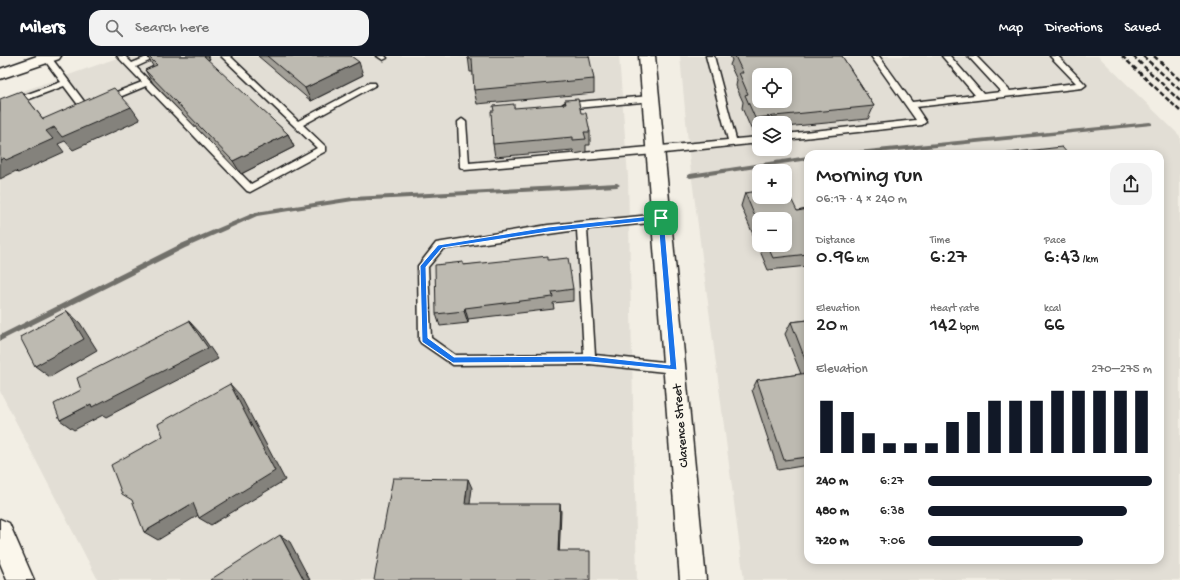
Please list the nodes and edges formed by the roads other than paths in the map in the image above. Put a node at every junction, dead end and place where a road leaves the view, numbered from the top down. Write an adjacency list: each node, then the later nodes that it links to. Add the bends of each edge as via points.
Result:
1 (121, 56): 11 (lane)
2 (156, 56): 11 (lane)
3 (225, 56): 23 (lane)
4 (647, 56): 18 (street, Clarence Street)
5 (710, 56): 26 (lane)
6 (875, 56): 19 (lane)
7 (946, 56): 17 (lane)
8 (972, 56): 16 (lane)
9 (1054, 56): 16 (lane, via 1082,85)
10 (50, 57): 12 (street); 13 (lane)
11 (131, 66): 14 (lane)
12 (1, 72)
13 (65, 83): 14 (lane, via 85,108); 20 (lane)
14 (147, 83): 23 (lane, via 250,189 323,149)
15 (372, 85): 23 (lane)
16 (1008, 94): 17 (lane)
17 (981, 97): 19 (lane)
18 (650, 99): 21 (lane); 27 (street, Clarence Street)
19 (910, 105): 24 (lane, via 922,122)
20 (0, 107)
21 (556, 107)
22 (462, 122): 27 (lane, via 465,167)
23 (297, 124)
24 (792, 136)
25 (752, 141): 26 (lane)
26 (733, 143): 27 (lane)
27 (655, 151): 28 (street, Clarence Street)
28 (661, 218): 29 (lane); 31 (street, Clarence Street)
29 (582, 226): 30 (lane); 30 (lane, via 440,246 423,266 425,340 453,360)
30 (590, 359): 31 (lane)
31 (674, 368): 34 (street, Clarence Street)
32 (0, 532): 33 (street)
33 (21, 580)
34 (693, 580)

